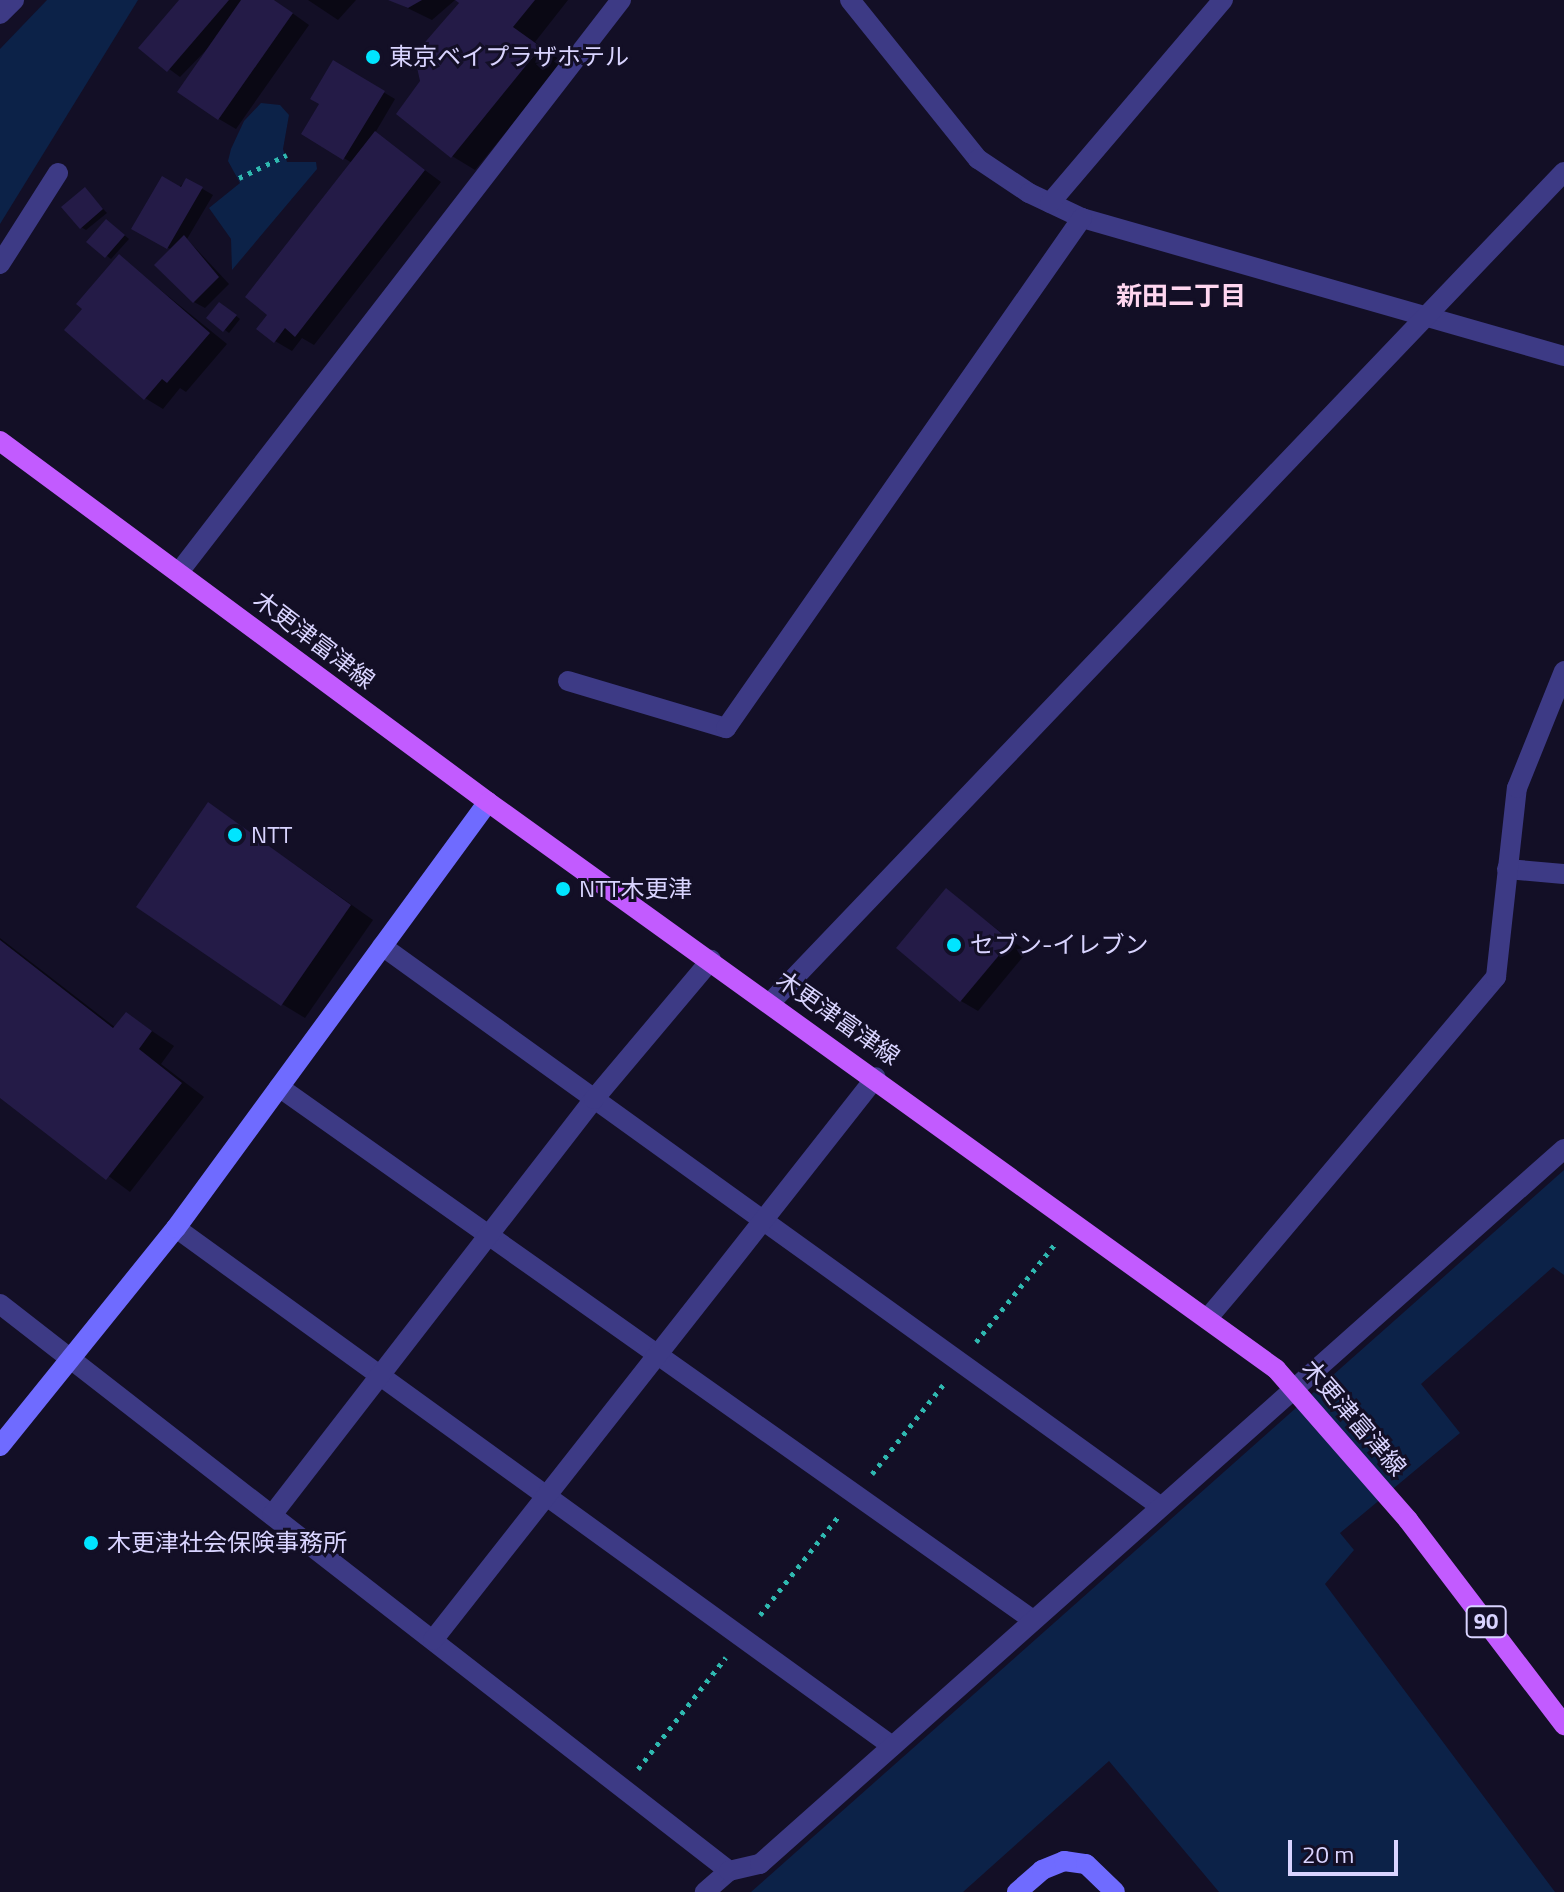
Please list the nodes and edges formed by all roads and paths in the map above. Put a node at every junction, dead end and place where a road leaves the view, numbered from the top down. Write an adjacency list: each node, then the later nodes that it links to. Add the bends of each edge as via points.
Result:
1 (14, 0): 5 (street)
2 (621, 0): 16 (street)
3 (850, 0): 10 (street, via 978,159)
4 (1223, 0): 10 (street)
5 (0, 14)
6 (287, 155): 9 (path)
7 (1564, 172): 13 (street)
8 (58, 173): 12 (street)
9 (239, 178)
10 (1050, 203): 11 (street)
11 (1082, 218): 13 (street); 18 (street, via 726,728)
12 (0, 264)
13 (1429, 314): 14 (street); 24 (street)
14 (1564, 356)
15 (0, 441): 16 (main road, 木更津富津線 / 90)
16 (179, 572): 19 (main road, 木更津富津線 / 90)
17 (1564, 671): 20 (street, via 1517,788)
18 (568, 681)
19 (488, 802): 22 (street); 23 (main road, 木更津富津線 / 90)
20 (1507, 869): 21 (street); 33 (street, via 1496,977)
21 (1564, 874)
22 (382, 946): 26 (street); 27 (street)
23 (711, 960): 24 (main road, 木更津富津線 / 90); 27 (street)
24 (771, 1002): 25 (main road, 木更津富津線 / 90)
25 (876, 1077): 29 (street); 33 (main road, 木更津富津線 / 90)
26 (279, 1087): 30 (street); 31 (street)
27 (594, 1099): 29 (street); 31 (street)
28 (1564, 1149): 37 (street)
29 (762, 1220): 34 (street); 40 (street)
30 (176, 1228): 35 (street); 36 (street)
31 (488, 1235): 34 (street); 36 (street)
32 (0, 1304): 35 (street)
33 (1207, 1319): 37 (main road, 木更津富津線 / 90)
34 (657, 1354): 39 (street); 42 (street)
35 (71, 1358): 38 (street); 41 (street)
36 (383, 1377): 39 (street); 41 (street)
37 (1294, 1386): 40 (street); 44 (main road, 木更津富津線 / 90, via 1408,1520)
38 (0, 1446)
39 (546, 1496): 43 (street); 45 (street)
40 (1160, 1506): 42 (street)
41 (272, 1515): 43 (street)
42 (1033, 1620): 45 (street)
43 (433, 1640): 46 (street)
44 (1564, 1725)
45 (892, 1746): 46 (street, via 760,1864)
46 (729, 1871): 47 (street)
47 (705, 1892)
48 (1017, 1892): 49 (street, via 1042,1870 1064,1861 1086,1864)
49 (1115, 1892)

